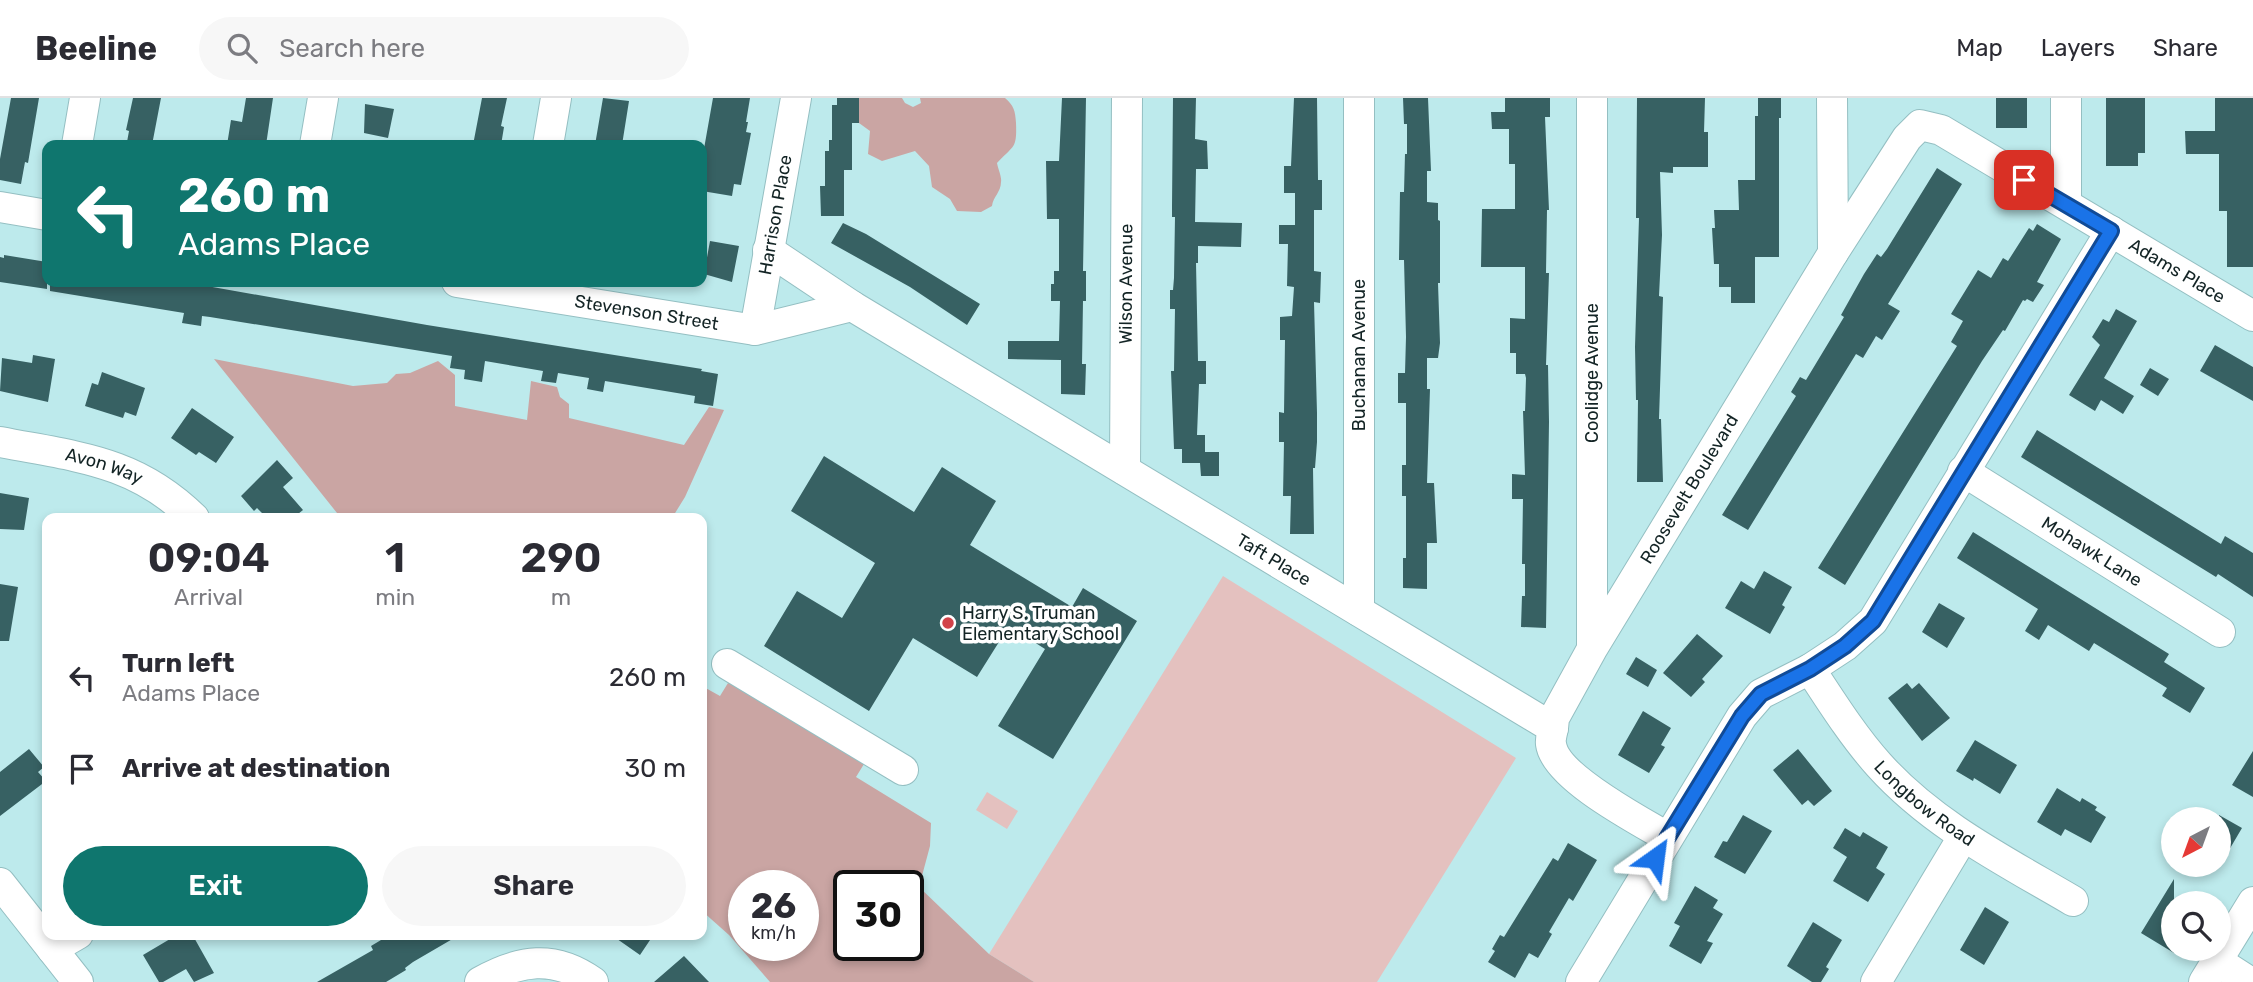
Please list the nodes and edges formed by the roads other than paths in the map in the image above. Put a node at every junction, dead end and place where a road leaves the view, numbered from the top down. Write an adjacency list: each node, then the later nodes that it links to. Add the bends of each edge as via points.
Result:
1 (85, 98): 11 (street)
2 (323, 98): 12 (street)
3 (556, 98): 13 (street)
4 (796, 98): 18 (street, Harrison Place)
5 (1127, 98): 25 (street, Wilson Avenue)
6 (1359, 98): 28 (street, Buchanan Avenue)
7 (1592, 98): 30 (street, Coolidge Avenue)
8 (1832, 98): 19 (street)
9 (2066, 98): 14 (street)
10 (1920, 125): 14 (street, Adams Place, via 1941,130); 19 (street, Roosevelt Boulevard)
11 (78, 140)
12 (316, 140)
13 (549, 140)
14 (2066, 204): 17 (street, Adams Place)
15 (0, 206): 16 (street)
16 (42, 214)
17 (2111, 231): 22 (street, Adams Place); 26 (street)
18 (768, 250): 21 (street, Taft Place); 23 (street, Harrison Place)
19 (1833, 253): 30 (street, Roosevelt Boulevard)
20 (522, 287): 23 (street, Stevenson Street)
21 (852, 306): 23 (street); 25 (street, Taft Place)
22 (2253, 316)
23 (755, 330)
24 (0, 442): 27 (street, Avon Way, via 90,458 137,475)
25 (1125, 470): 28 (street, Taft Place)
26 (1963, 471): 29 (street, Mohawk Lane); 32 (street, via 1873,621)
27 (188, 513)
28 (1359, 611): 33 (street, Taft Place)
29 (2220, 632)
30 (1592, 649): 33 (street, Roosevelt Boulevard, via 1554,718)
31 (727, 664): 34 (street)
32 (1810, 669): 35 (street, Longbow Road, via 1878,764); 36 (street, via 1761,694 1742,716)
33 (1553, 728): 36 (street, via 1551,746 1563,766 1590,790)
34 (903, 770)
35 (1963, 836): 38 (street, Longbow Road); 49 (street)
36 (1667, 837): 48 (street)
37 (0, 883): 40 (street)
38 (2073, 901)
39 (2253, 902): 44 (street)
40 (42, 936)
41 (45, 940): 43 (street)
42 (68, 940): 43 (street)
43 (52, 949): 45 (street)
44 (2211, 972): 50 (street)
45 (78, 982)
46 (480, 982): 47 (street, via 521,963 540,963 555,964)
47 (593, 982)
48 (1581, 982)
49 (1876, 982)
50 (2250, 982)

